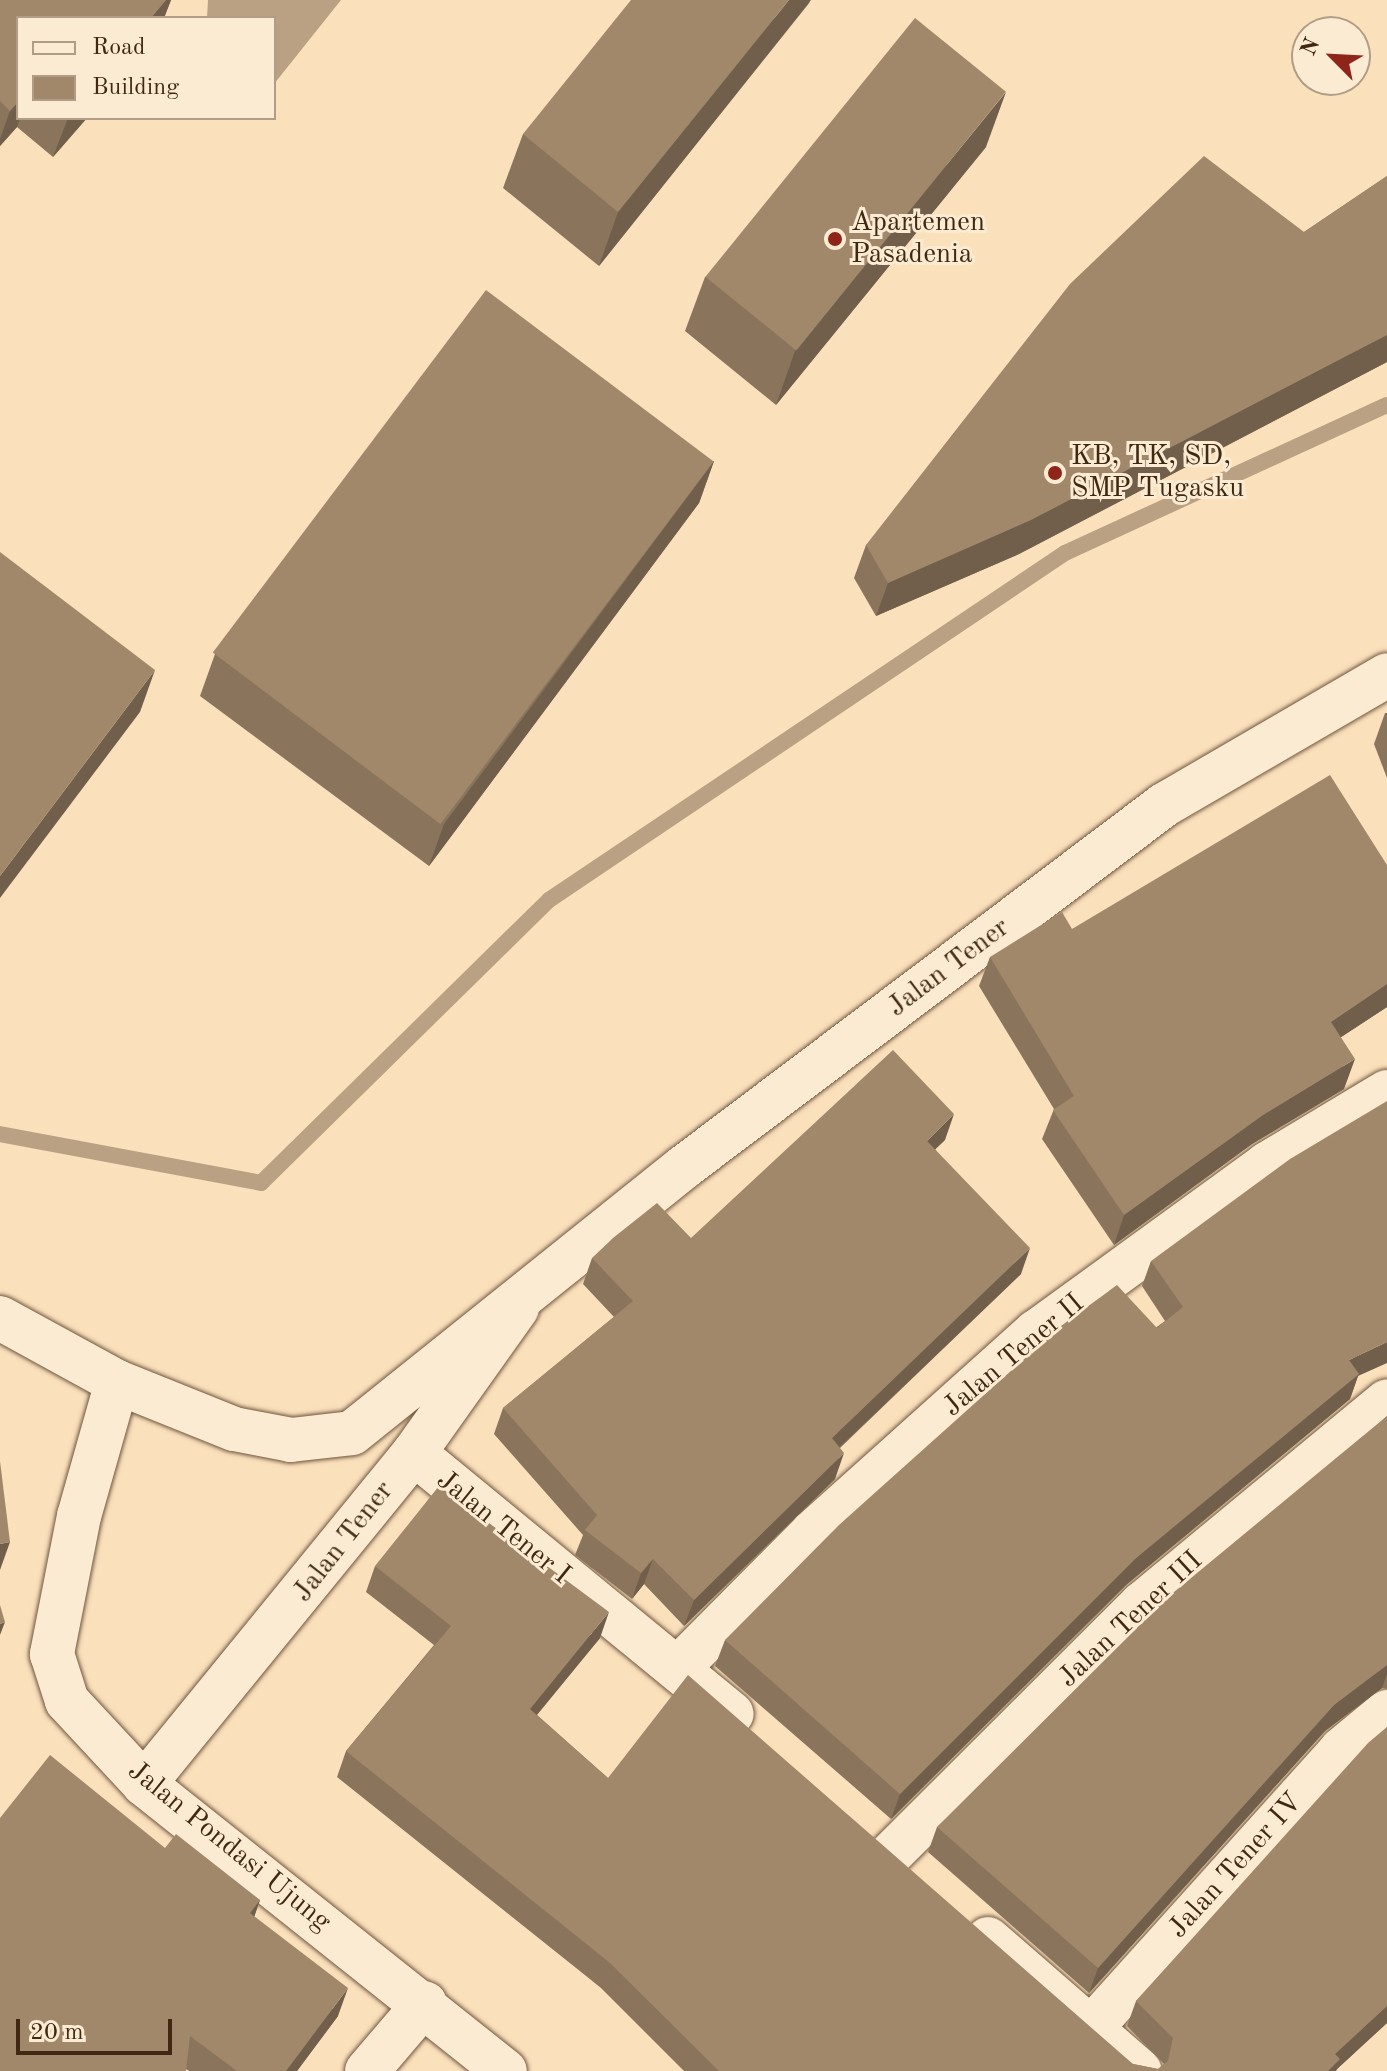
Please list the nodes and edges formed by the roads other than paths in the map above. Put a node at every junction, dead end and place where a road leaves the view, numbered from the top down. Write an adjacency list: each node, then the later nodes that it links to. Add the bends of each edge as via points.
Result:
1 (1387, 675): 3 (street, Jalan Tener, via 1164,805)
2 (1387, 1092): 8 (street, Jalan Tener II, via 1267,1164 1036,1332 813,1532)
3 (530, 1289): 5 (street, Jalan Tener, via 352,1433 291,1440 234,1429); 7 (street, Jalan Tener)
4 (0, 1318): 5 (street, Jalan Tener)
5 (117, 1382): 11 (street, Jalan Pondasi Ujung, via 79,1516 52,1654 67,1701)
6 (1387, 1401): 13 (street, Jalan Tener III, via 1142,1604)
7 (414, 1453): 8 (street, Jalan Tener I, via 460,1498); 11 (street, Jalan Tener)
8 (679, 1667): 10 (street, Jalan Tener I)
9 (1387, 1712): 17 (street, Jalan Tener IV, via 1341,1750)
10 (761, 1740)
11 (144, 1784): 16 (street, Jalan Pondasi Ujung)
12 (855, 1824): 13 (street)
13 (890, 1855): 14 (street)
14 (925, 1885)
15 (961, 1916): 17 (street)
16 (425, 2003): 18 (street); 19 (street, Jalan Pondasi Ujung)
17 (1092, 2027): 20 (street)
18 (367, 2071)
19 (505, 2071)
20 (1140, 2071)

